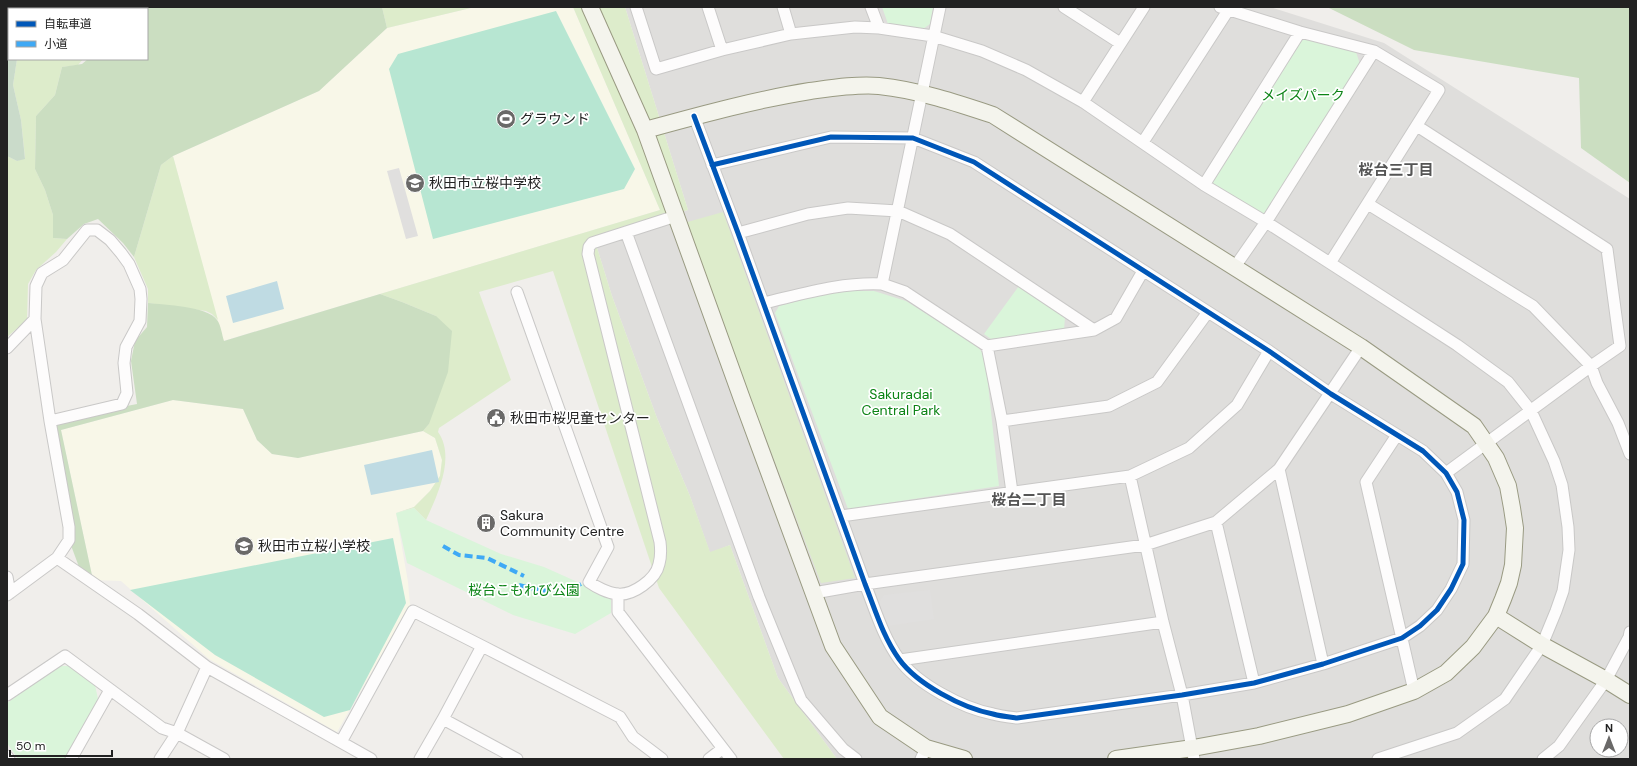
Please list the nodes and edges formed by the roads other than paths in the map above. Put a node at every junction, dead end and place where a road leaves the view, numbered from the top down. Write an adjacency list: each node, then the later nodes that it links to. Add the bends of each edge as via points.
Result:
1 (590, 7): 21 (street)
2 (636, 7): 15 (street, via 656,69)
3 (708, 7): 15 (street)
4 (783, 7): 12 (street)
5 (871, 7): 10 (street)
6 (940, 7): 13 (street)
7 (1064, 7): 14 (street)
8 (1144, 7): 14 (street)
9 (1224, 8): 11 (street); 23 (street)
10 (879, 28): 12 (street, via 855,27); 13 (street)
11 (1300, 32): 16 (street); 25 (street)
12 (791, 34): 15 (street)
13 (933, 36): 17 (street); 18 (street, via 982,51 1026,70)
14 (1120, 43): 18 (street)
15 (722, 50)
16 (1374, 51): 20 (street, via 1439,90); 29 (street)
17 (922, 94): 19 (street, via 879,86 836,87 728,106); 22 (street); 33 (street, via 993,115)
18 (1084, 102): 23 (street)
19 (694, 116): 21 (street); 24 (street)
20 (1417, 126): 26 (street); 45 (street, via 1607,249 1620,346)
21 (645, 130): 28 (street)
22 (913, 138): 24 (street, via 831,137); 27 (street); 34 (street, via 974,162)
23 (1143, 142): 25 (street)
24 (712, 166): 31 (street)
25 (1204, 185): 29 (street)
26 (1368, 204): 32 (street); 45 (street, via 1533,306)
27 (898, 211): 31 (street, via 848,208 808,214); 35 (street); 40 (street, via 950,234)
28 (676, 216): 30 (street); 63 (street)
29 (1266, 222): 32 (street); 33 (street)
30 (626, 232): 65 (street, via 592,243 588,254 661,554 659,566 647,584); 99 (street, via 759,597 801,700 843,749)
31 (738, 233): 37 (street)
32 (1330, 263): 47 (street, via 1457,345 1508,382)
33 (1234, 268): 42 (street)
34 (1143, 271): 38 (street); 40 (street, via 1116,318)
35 (882, 284): 37 (street, via 836,286); 41 (street, via 906,292)
36 (517, 292): 65 (street, via 608,547 589,582)
37 (764, 303): 57 (street)
38 (1208, 312): 44 (street); 49 (street, via 1157,382 1110,406)
39 (35, 319): 43 (street); 48 (street); 48 (street, via 36,286 42,273 63,260 87,230 97,230 122,253 140,289 141,299 140,321 126,347 126,394 122,404)
40 (1094, 330): 41 (street)
41 (987, 346): 49 (street)
42 (1361, 347): 46 (street); 51 (street, via 1474,426)
43 (7, 348)
44 (1269, 351): 46 (street); 55 (street, via 1236,405 1215,424 1188,448)
45 (1591, 366): 47 (street); 52 (street)
46 (1331, 394): 50 (street); 53 (street)
47 (1531, 411): 51 (street); 70 (street, via 1562,485 1568,527 1569,550 1563,591)
48 (50, 421): 60 (street, via 70,540)
49 (1002, 421): 56 (street)
50 (1397, 435): 54 (street, via 1423,451); 69 (street, via 1366,482)
51 (1486, 442): 54 (street); 66 (street, via 1508,486 1515,528 1513,565)
52 (1630, 454)
53 (1279, 469): 58 (street); 73 (street)
54 (1446, 473): 69 (street, via 1457,492 1464,520 1463,564 1437,610)
55 (1130, 476): 56 (street); 59 (street)
56 (1012, 492): 57 (street)
57 (841, 516): 62 (street)
58 (1216, 522): 59 (street); 76 (street)
59 (1145, 545): 62 (street); 67 (street)
60 (56, 558): 64 (street); 74 (street, via 138,614)
61 (7, 576): 64 (street)
62 (865, 584): 63 (street); 72 (street, via 888,641)
63 (814, 593): 86 (street, via 833,646 880,716)
64 (9, 594)
65 (618, 594): 85 (street, via 618,612)
66 (1496, 616): 70 (street); 78 (street, via 1473,647 1446,673)
67 (1163, 622): 72 (street); 80 (street)
68 (1630, 635): 75 (street)
69 (1402, 638): 73 (street); 78 (street)
70 (1542, 645): 75 (street); 102 (street, via 1505,699 1457,733)
71 (482, 646): 82 (street); 84 (street, via 413,612); 96 (street, via 620,717 633,737)
72 (900, 660): 80 (street, via 924,684 944,695 991,714 1017,718)
73 (1322, 664): 76 (street)
74 (207, 667): 83 (street); 84 (street)
75 (1606, 680): 81 (street); 103 (street, via 1559,746)
76 (1254, 683): 80 (street)
77 (110, 690): 79 (street, via 65,656); 83 (street, via 162,728); 90 (street)
78 (1414, 691): 87 (street, via 1348,714)
79 (7, 695)
80 (1182, 695): 87 (street)
81 (1630, 695)
82 (442, 719): 94 (street); 95 (street)
83 (177, 734): 91 (street); 92 (street)
84 (342, 742): 93 (street)
85 (722, 749): 97 (street); 98 (street)
86 (923, 753): 100 (street)
87 (1193, 754): 101 (street)
88 (7, 756): 89 (street)
89 (9, 759)
90 (71, 759)
91 (160, 759)
92 (224, 759)
93 (371, 759)
94 (420, 759)
95 (517, 759)
96 (662, 759)
97 (709, 759)
98 (731, 759)
99 (856, 759)
100 (964, 759)
101 (1116, 759)
102 (1378, 759)
103 (1543, 759)

